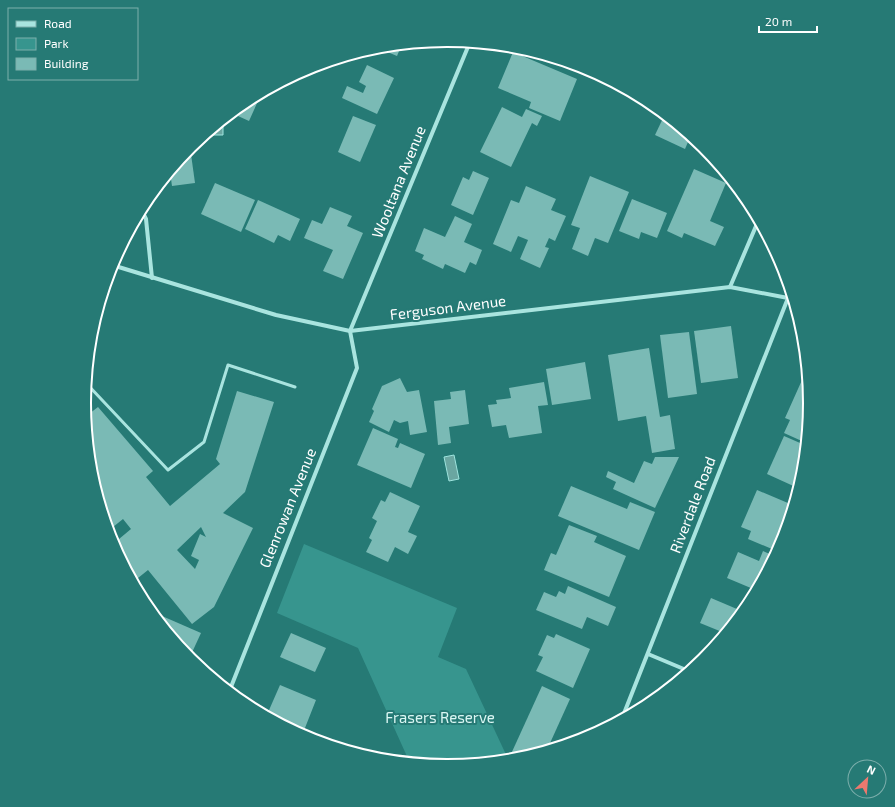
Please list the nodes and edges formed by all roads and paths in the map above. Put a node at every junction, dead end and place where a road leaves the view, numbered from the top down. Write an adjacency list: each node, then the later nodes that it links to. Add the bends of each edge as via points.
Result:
1 (468, 48): 8 (street, Wooltana Avenue)
2 (144, 216): 5 (street)
3 (756, 225): 6 (street)
4 (118, 267): 5 (street, Ferguson Avenue)
5 (152, 278): 8 (street, Ferguson Avenue, via 276,315)
6 (730, 287): 7 (street, Ferguson Avenue); 8 (street, Ferguson Avenue)
7 (788, 298): 11 (street, Riverdale Road)
8 (350, 331): 13 (street, Glenrowan Avenue, via 356,368)
9 (295, 387): 10 (lane, via 228,365 204,442 168,470)
10 (92, 389)
11 (648, 654): 12 (street); 14 (street, Riverdale Road)
12 (685, 670)
13 (231, 687)
14 (624, 713)

